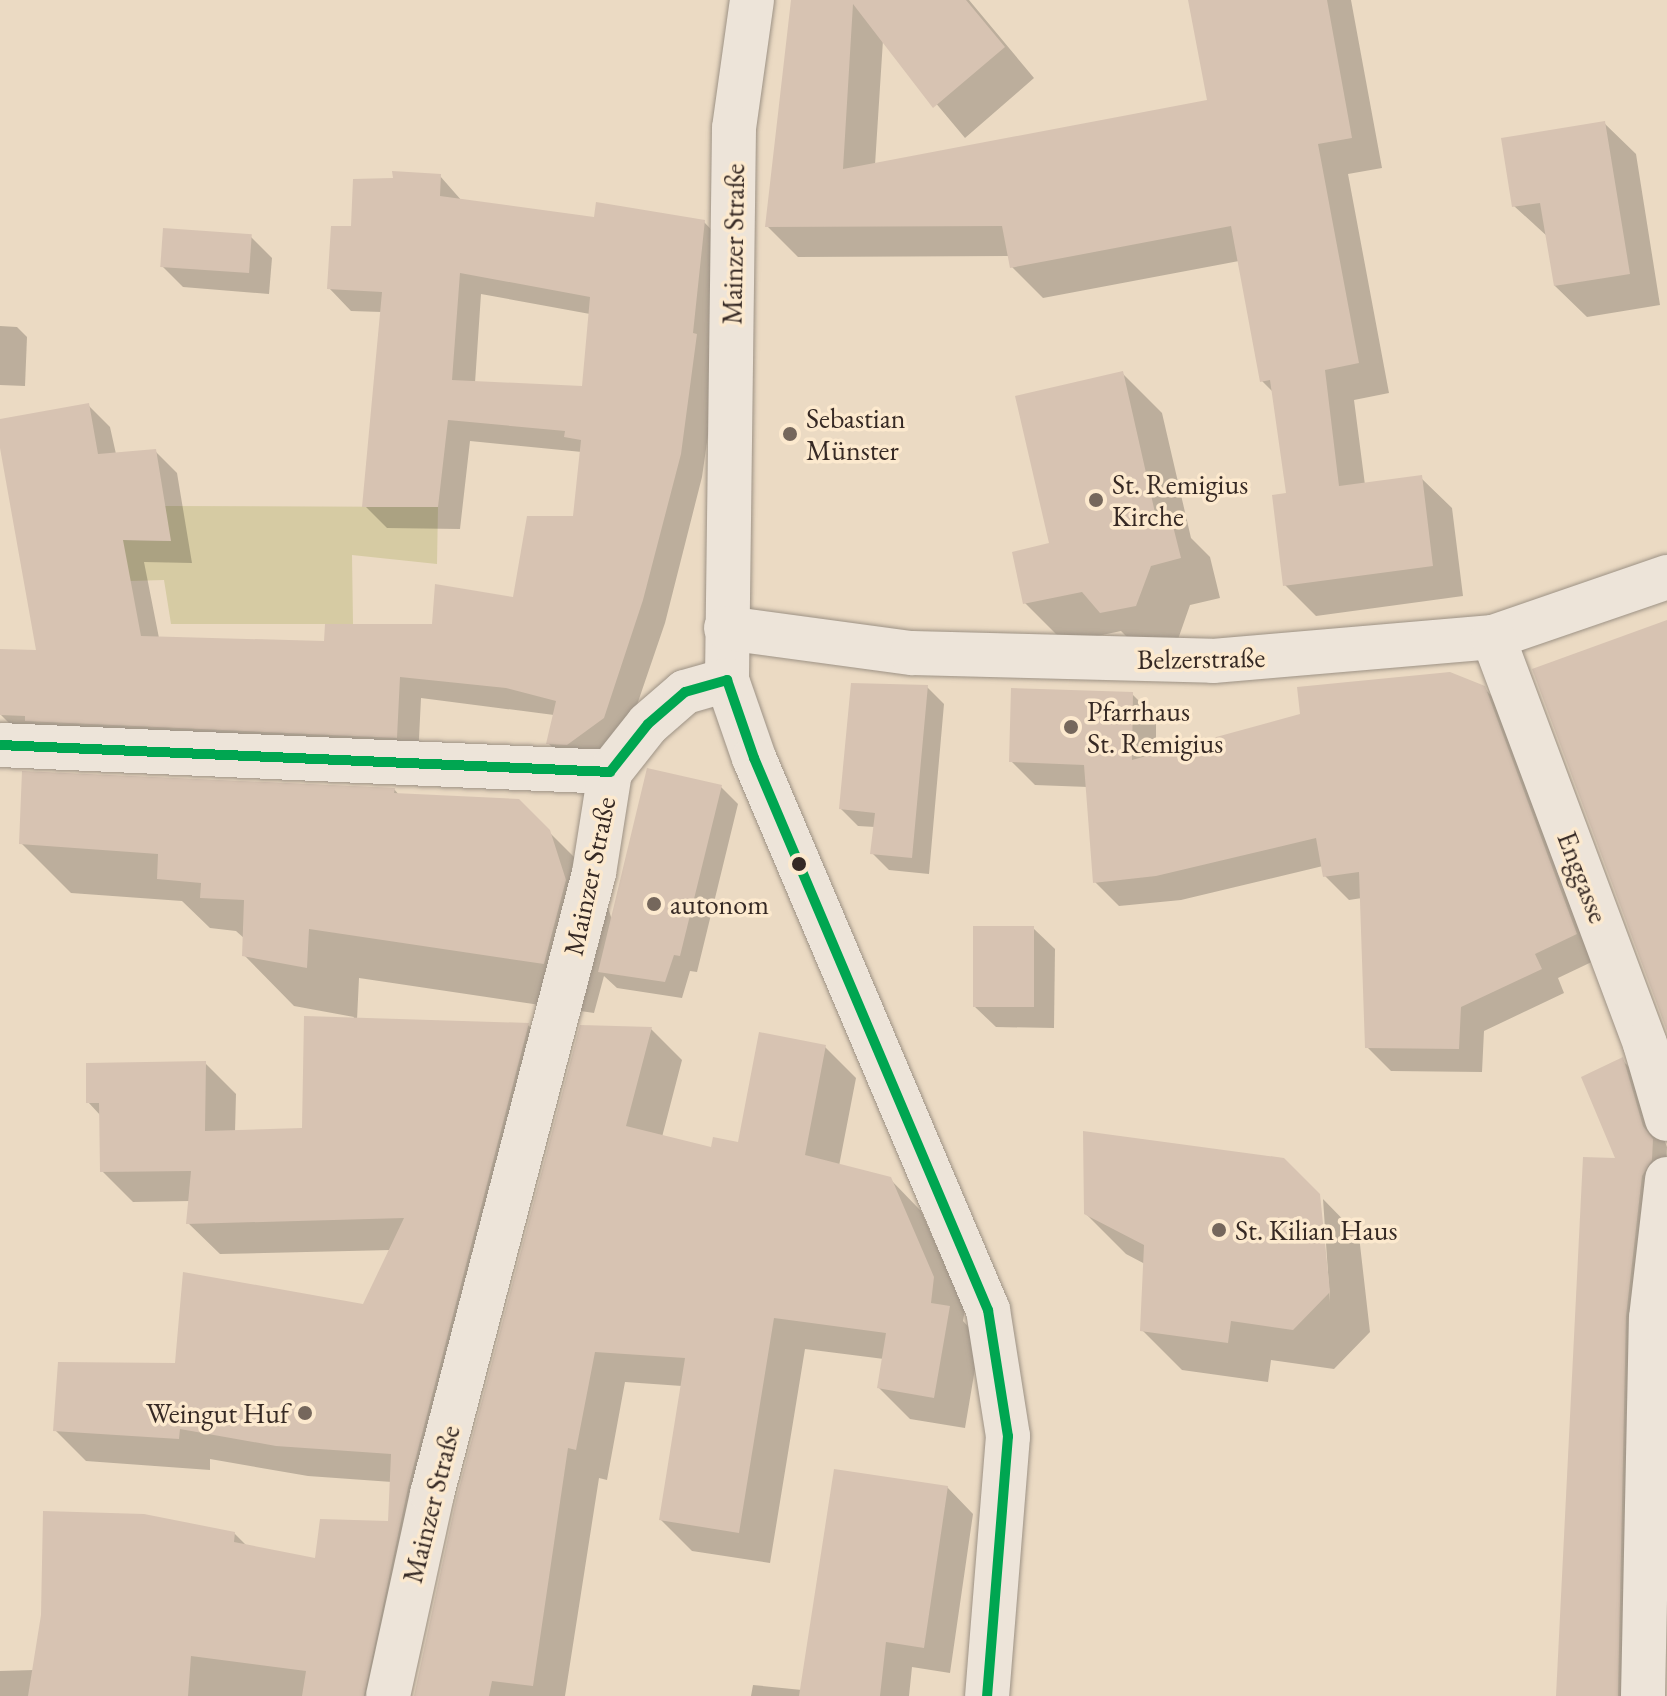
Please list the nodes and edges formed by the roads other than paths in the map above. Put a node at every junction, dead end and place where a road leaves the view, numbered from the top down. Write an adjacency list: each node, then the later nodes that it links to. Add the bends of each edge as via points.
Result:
1 (752, 0): 3 (street, Mainzer Straße, via 734,128)
2 (1667, 577): 4 (street, Belzerstraße)
3 (726, 628): 4 (street, Belzerstraße, via 912,653 1213,661); 5 (street, Mainzer Straße)
4 (1493, 637): 8 (street, Enggasse, via 1645,1044)
5 (727, 680): 7 (street, Mainzer Straße, via 685,692 648,724); 11 (street, via 754,758 988,1310 1008,1436)
6 (0, 745): 7 (street)
7 (610, 772): 10 (street, Mainzer Straße, via 594,873 432,1494)
8 (1667, 1119)
9 (1667, 1179): 12 (street, via 1651,1318)
10 (388, 1696)
11 (987, 1696)
12 (1643, 1696)

